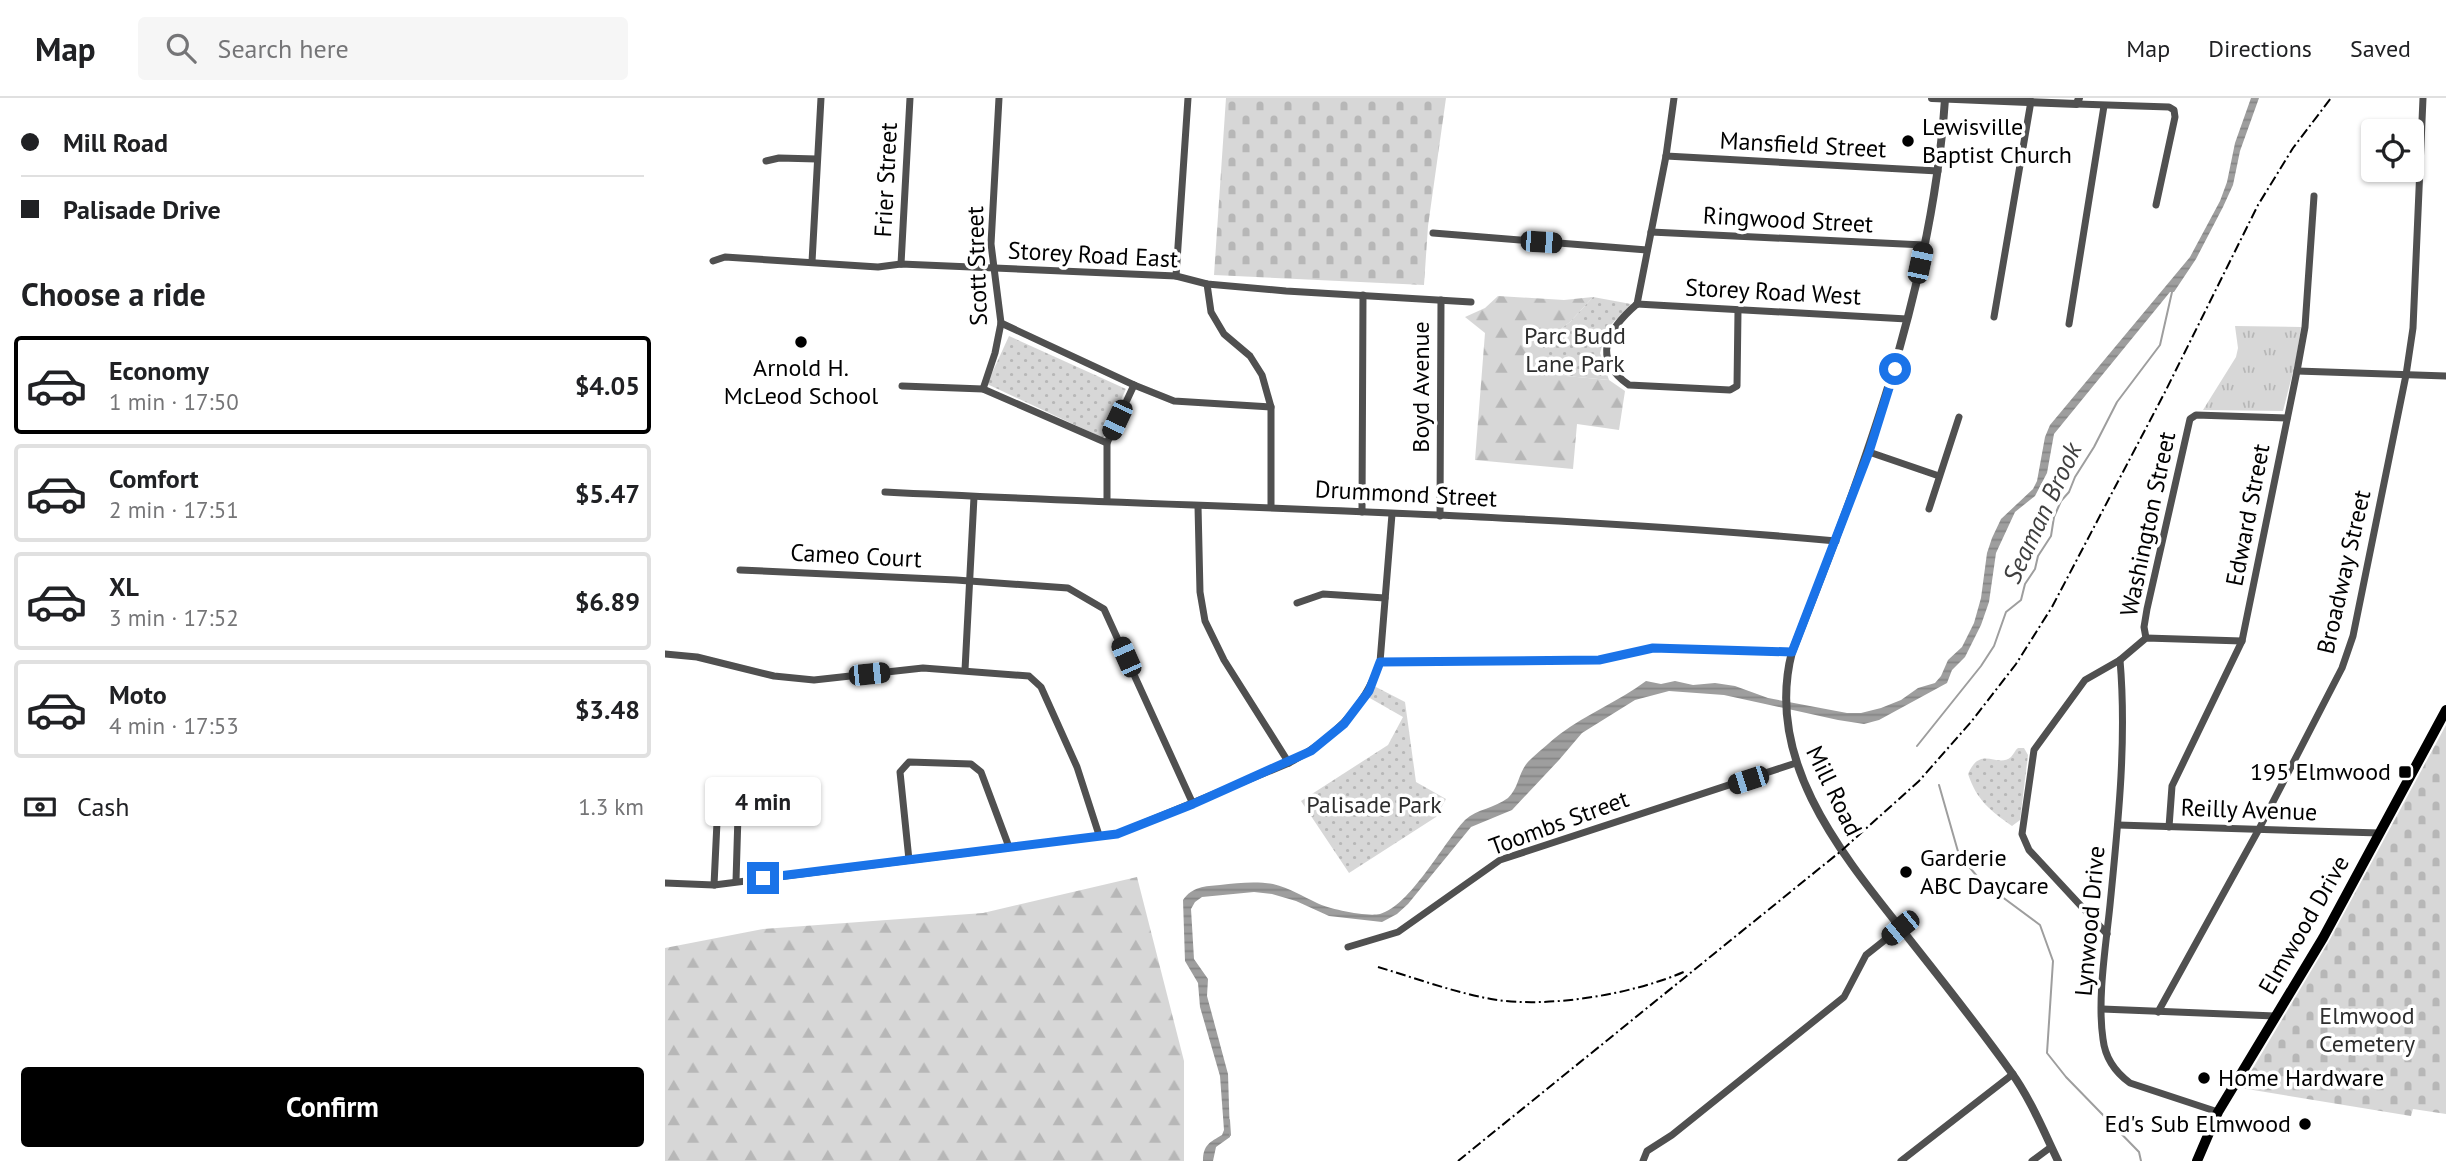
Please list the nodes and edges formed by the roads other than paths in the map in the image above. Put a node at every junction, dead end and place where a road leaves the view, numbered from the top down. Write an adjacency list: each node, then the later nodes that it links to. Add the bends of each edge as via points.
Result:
1 (821, 98): 14 (street)
2 (910, 98): 25 (street, Frier Street)
3 (999, 98): 26 (street, Scott Street, via 991,244)
4 (1188, 98): 27 (street)
5 (1674, 98): 13 (street)
6 (1932, 98): 8 (street)
7 (2423, 98): 39 (street, Broadway Street, via 2413,328)
8 (1945, 99): 9 (street); 16 (street, Mill Road)
9 (2011, 99): 11 (street)
10 (2078, 101): 11 (street); 12 (street)
11 (2031, 102): 34 (street)
12 (2104, 106): 18 (street, via 2174,110); 37 (street)
13 (1666, 156): 16 (street, Mansfield Street); 19 (street)
14 (817, 159): 15 (street); 24 (street)
15 (767, 162)
16 (1938, 171): 21 (street, Mill Road)
17 (2314, 196): 38 (street, Edward Street, via 2305,327)
18 (2156, 205)
19 (1651, 232): 21 (street, Ringwood Street); 22 (street)
20 (1433, 233): 22 (street)
21 (1924, 245): 35 (street, Mill Road)
22 (1647, 250): 32 (street)
23 (713, 261): 24 (street, Storey Road East, via 725,257)
24 (811, 262): 25 (street, Storey Road East, via 878,267)
25 (901, 264): 26 (street, Storey Road East)
26 (995, 268): 27 (street, Storey Road East); 36 (street, Scott Street)
27 (1176, 276): 28 (street, Storey Road East)
28 (1207, 284): 29 (street, Storey Road East); 44 (street, via 1211,313 1224,334 1250,356 1262,375)
29 (1363, 295): 30 (street, Storey Road East); 56 (street)
30 (1441, 300): 31 (street, Storey Road East); 58 (street, Boyd Avenue)
31 (1471, 302)
32 (1637, 304): 33 (street, Storey Road West); 33 (street, via 1610,332 1607,348 1609,363 1629,385 1730,390 1737,386)
33 (1738, 311): 35 (street, Storey Road West)
34 (1994, 317)
35 (1907, 319): 48 (street, Mill Road)
36 (1001, 323): 42 (street); 43 (street, Scott Street)
37 (2069, 324)
38 (2297, 371): 39 (street); 46 (street, Edward Street)
39 (2406, 375): 40 (street); 77 (street, Broadway Street, via 2353,636 2342,668)
40 (2446, 376)
41 (902, 386): 43 (street)
42 (1134, 386): 44 (street, via 1174,401); 47 (street)
43 (983, 389): 47 (street)
44 (1271, 407): 54 (street)
45 (1959, 417): 49 (street)
46 (2287, 418): 64 (street, Washington Street, via 2196,415 2190,419 2147,609); 65 (street, Edward Street)
47 (1107, 443): 52 (street)
48 (1869, 452): 49 (street); 59 (street, Mill Road)
49 (1939, 476): 55 (street)
50 (885, 492): 51 (street, Drummond Street)
51 (974, 497): 52 (street, Drummond Street); 61 (street)
52 (1107, 502): 53 (street, Drummond Street)
53 (1198, 506): 54 (street, Drummond Street); 72 (street, via 1205,621 1224,660)
54 (1271, 507): 56 (street, Drummond Street)
55 (1929, 509)
56 (1362, 512): 57 (street, Drummond Street)
57 (1392, 514): 58 (street, Drummond Street); 62 (street)
58 (1440, 516): 59 (street, Drummond Street, via 1659,526)
59 (1836, 541): 66 (street, Mill Road)
60 (740, 570): 61 (street, Cameo Court)
61 (969, 581): 70 (street); 74 (street, Cameo Court, via 1068,588 1104,609)
62 (1385, 598): 63 (street, via 1322,594); 69 (street)
63 (1297, 603)
64 (2146, 638): 65 (street); 68 (street)
65 (2242, 640): 76 (street, Edward Street, via 2172,786)
66 (1792, 652): 69 (street, via 1653,648 1599,660); 73 (street, Mill Road, via 1786,720)
67 (665, 654): 70 (street, via 814,680 923,668)
68 (2120, 660): 75 (street, Lynwood Drive); 86 (street, via 2085,680 2034,750 2022,834 2029,850)
69 (1380, 662): 72 (street, via 1369,691 1344,724)
70 (965, 670): 79 (street, via 1029,676 1041,687 1077,767)
71 (2446, 710): 78 (main road, Elmwood Drive)
72 (1289, 763): 74 (street)
73 (1796, 763): 85 (street, Mill Road, via 1837,845); 87 (street, Toombs Street, via 1500,860 1398,932)
74 (1193, 804): 79 (street, via 1117,834)
75 (2118, 825): 76 (street, Reilly Avenue); 86 (street, Lynwood Drive)
76 (2169, 827): 77 (street, Reilly Avenue)
77 (2259, 829): 78 (street, Reilly Avenue); 89 (street, Broadway Street)
78 (2380, 833): 90 (main road, Elmwood Drive)
79 (1099, 835): 80 (street)
80 (1009, 847): 81 (street); 81 (street, via 981,772 971,764 909,762 900,772)
81 (909, 860): 82 (street)
82 (736, 881): 84 (street); 84 (street, via 738,816 725,811 717,822)
83 (665, 883): 84 (street)
84 (714, 885)
85 (1900, 928): 91 (street, Mill Road); 94 (street, via 1866,955 1844,997 1647,1151)
86 (2107, 934): 88 (street, Lynwood Drive)
87 (1348, 947)
88 (2102, 1009): 89 (street); 92 (street, Lynwood Drive, via 2103,1040 2109,1061 2120,1076)
89 (2158, 1012): 90 (street)
90 (2276, 1016): 92 (main road, Elmwood Drive)
91 (2013, 1074): 93 (street, Mill Road); 95 (street)
92 (2218, 1112): 98 (main road, Elmwood Drive)
93 (2051, 1147): 96 (street); 97 (street, Mill Road)
94 (1643, 1161)
95 (1901, 1161)
96 (2032, 1161)
97 (2058, 1161)
98 (2197, 1161)

